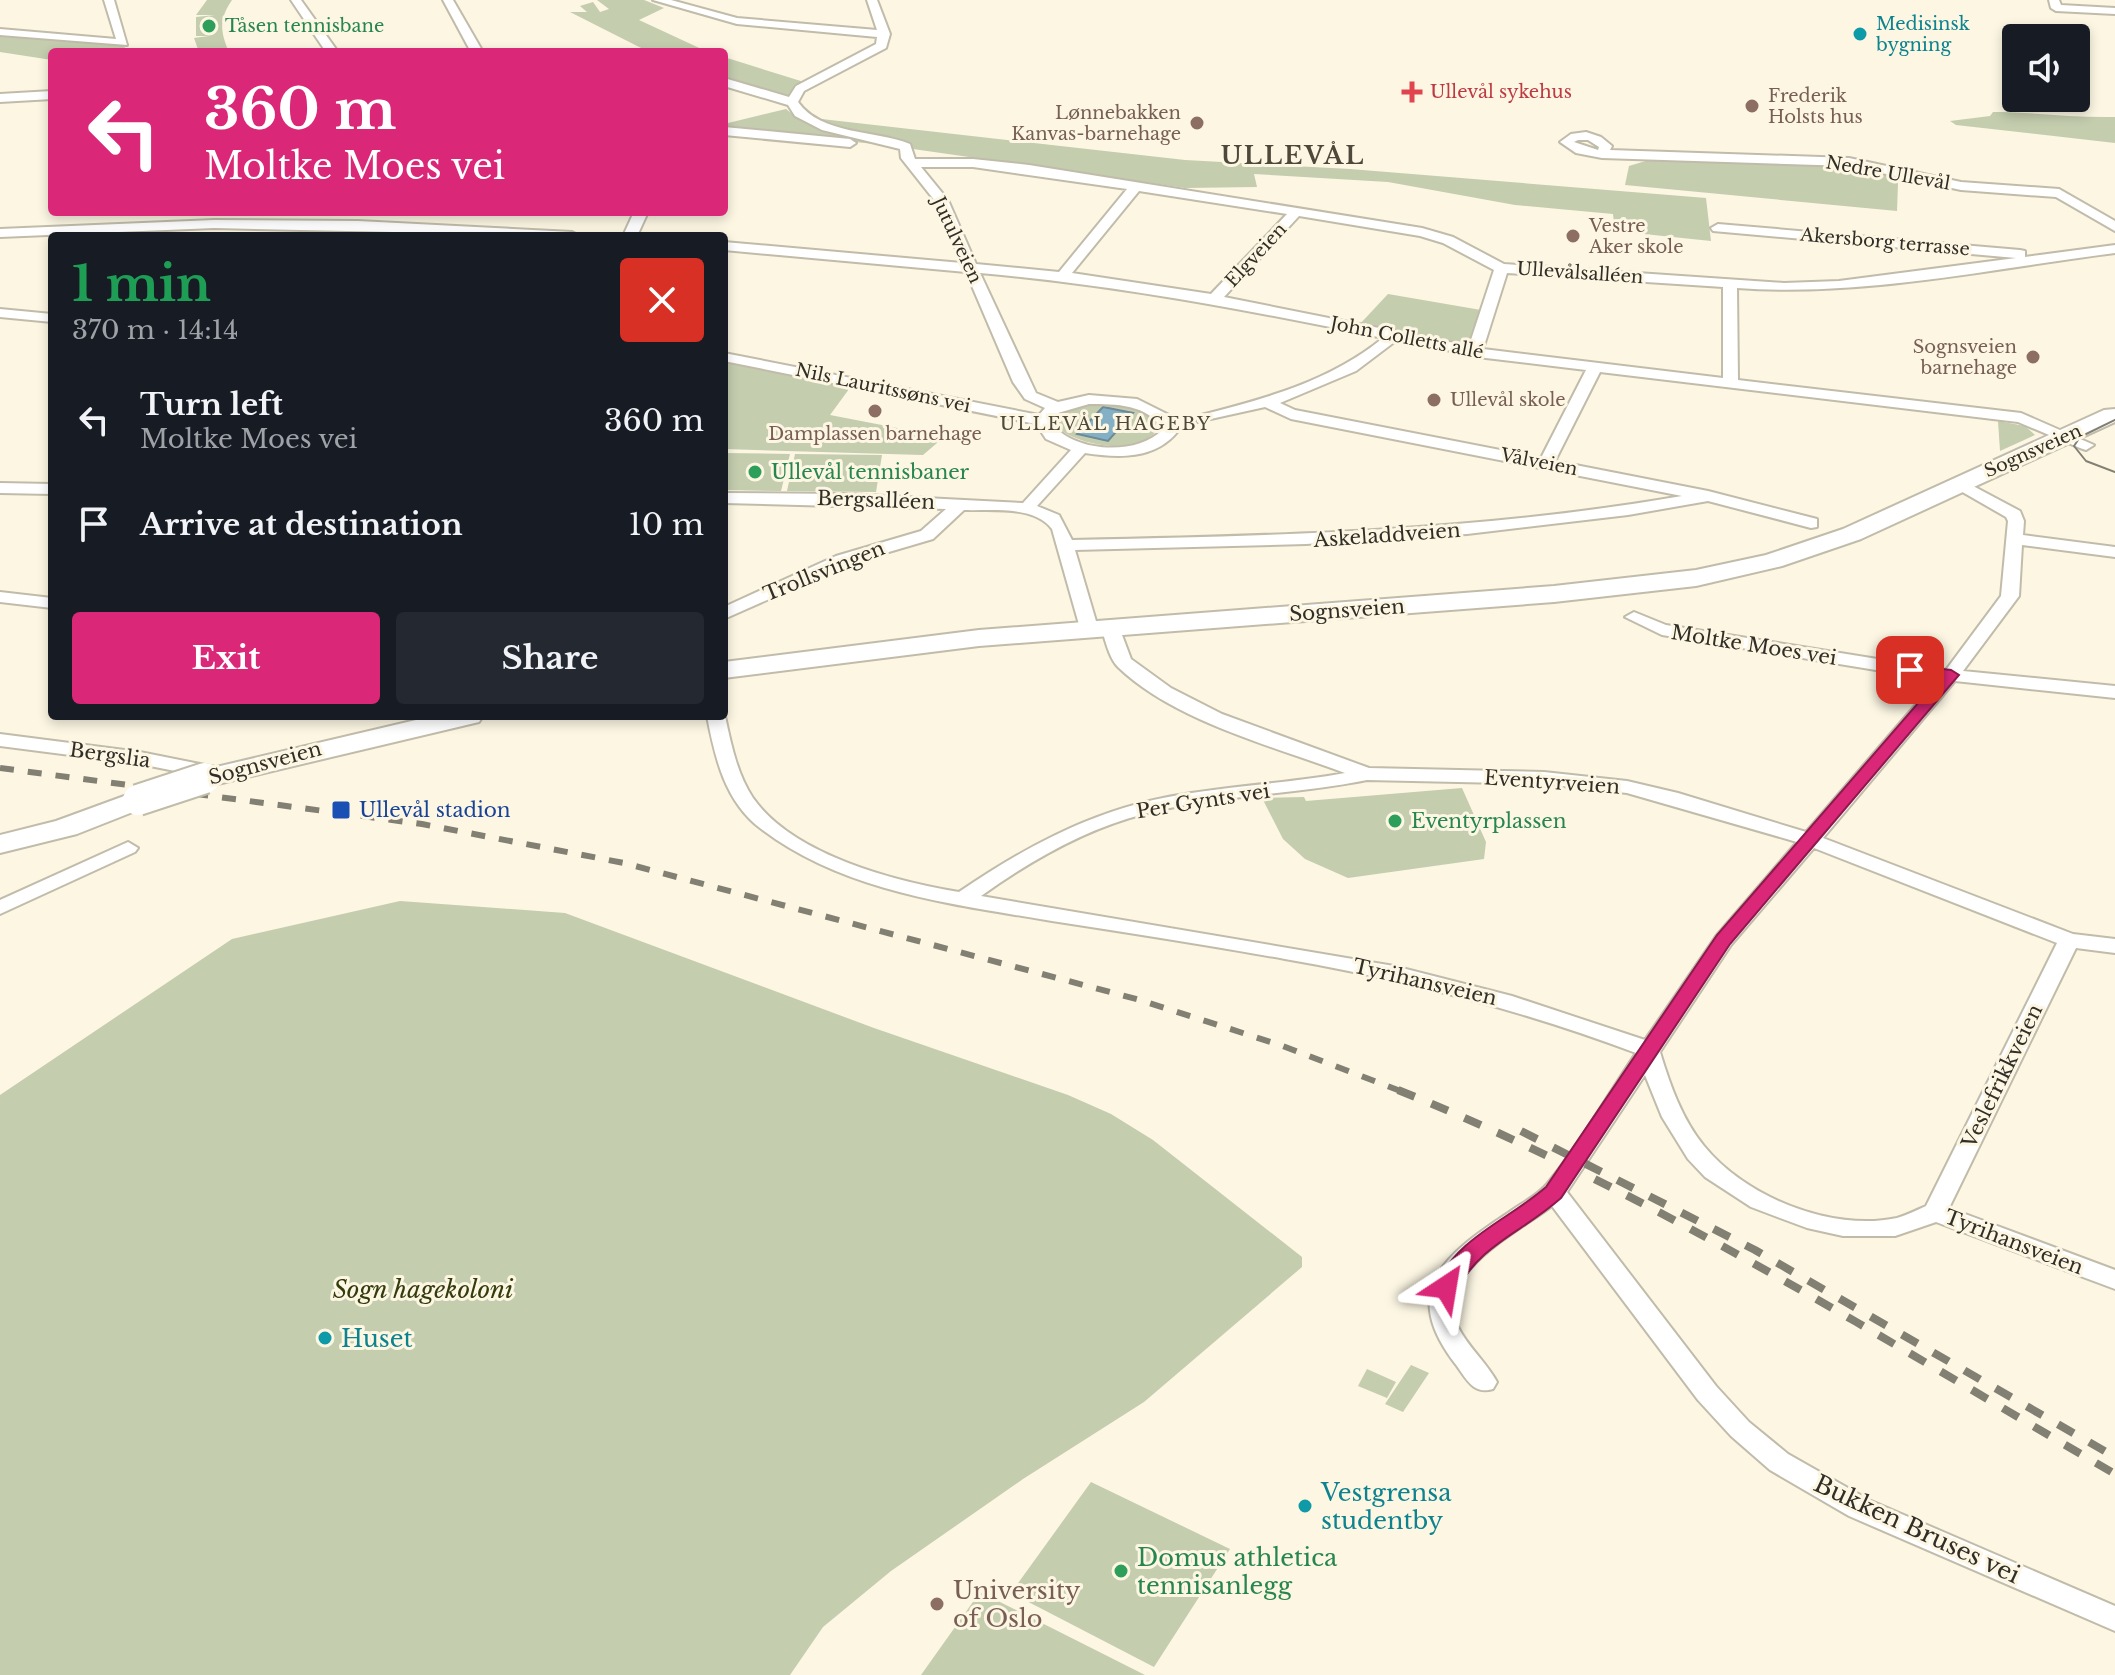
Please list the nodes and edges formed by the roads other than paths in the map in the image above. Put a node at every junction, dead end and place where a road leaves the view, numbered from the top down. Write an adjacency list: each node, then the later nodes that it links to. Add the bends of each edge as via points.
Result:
1 (109, 0): 8 (street, via 123,43)
2 (296, 0): 10 (street)
3 (448, 0): 11 (street)
4 (658, 0): 9 (street, via 737,21)
5 (872, 0): 9 (street)
6 (2055, 4): 7 (street)
7 (2115, 8)
8 (0, 32)
9 (884, 34): 15 (street, via 878,50 800,89)
10 (329, 48)
11 (475, 48)
12 (728, 83): 15 (street)
13 (48, 95): 14 (street)
14 (0, 98)
15 (792, 102): 18 (street, Jutulveien, via 818,123 902,145)
16 (728, 131): 18 (street, via 884,147)
17 (1602, 154): 21 (street, Nedre Ullevål, via 1849,162 1961,186 2059,193)
18 (909, 160): 19 (street, Ullevålsalléen, via 993,164); 28 (street, Jutulveien, via 941,200)
19 (1137, 185): 20 (street, Ullevålsalléen); 30 (street)
20 (1298, 210): 29 (street, Ullevålsalléen, via 1435,235); 32 (street, Elgveien)
21 (2115, 227)
22 (1718, 228): 27 (street, Akersborg terrasse)
23 (515, 232): 24 (street, via 177,223)
24 (0, 233)
25 (728, 246): 28 (street, John Colletts allé)
26 (2115, 249): 27 (street, Ullevålsalléen)
27 (2052, 257): 31 (street, Ullevålsalléen, via 1839,285)
28 (970, 267): 30 (street, John Colletts allé); 41 (street, Jutulveien, via 1021,382 1030,396)
29 (1501, 268): 31 (street, Ullevålsalléen); 36 (street)
30 (1063, 276): 32 (street, John Colletts allé)
31 (1730, 283): 39 (street)
32 (1214, 299): 35 (street, John Colletts allé)
33 (0, 313): 34 (street)
34 (48, 318)
35 (1394, 336): 36 (street, John Colletts allé); 40 (street, via 1323,385)
36 (1475, 352): 38 (street, John Colletts allé)
37 (728, 358): 44 (street, Nils Lauritssøns vei)
38 (1595, 368): 39 (street, John Colletts allé); 47 (street)
39 (1730, 383): 45 (street, John Colletts allé, via 2006,415)
40 (1268, 403): 43 (street); 47 (street, Vålveien, via 1291,414)
41 (1055, 406): 44 (street); 46 (street, via 1093,398 1117,400 1159,413 1169,423 1164,439 1141,449)
42 (2114, 417): 45 (main road, Sognsveien)
43 (1202, 419)
44 (1042, 420): 46 (street, via 1052,436)
45 (2076, 440): 48 (main road, Sognsveien, via 1999,479)
46 (1081, 448): 54 (street)
47 (1546, 464): 51 (street, Vålveien)
48 (1960, 486): 56 (street, via 2014,514); 63 (main road, Sognsveien, via 1811,549 1683,581)
49 (0, 488): 50 (street)
50 (48, 489)
51 (1708, 496): 55 (street, Vålveien); 57 (street, Askeladdveien, via 1427,534 1283,543)
52 (728, 498): 53 (street, Bergsalléen)
53 (962, 503): 54 (street, Bergsalléen); 61 (street, Trollsvingen, via 927,535 842,560)
54 (1027, 508): 57 (street, Eventyrveien, via 1053,519)
55 (1811, 523)
56 (2013, 539): 58 (street); 65 (street, via 2010,596)
57 (1063, 545): 63 (street, Eventyrveien)
58 (2115, 552)
59 (0, 597): 60 (street)
60 (48, 603)
61 (728, 612)
62 (1634, 617): 65 (street, Moltke Moes vei, via 1662,630)
63 (1100, 627): 64 (main road, Sognsveien); 70 (street, Eventyrveien, via 1123,662 1164,692 1215,718)
64 (728, 669)
65 (1951, 675): 66 (street, Moltke Moes vei); 73 (street)
66 (2115, 692)
67 (452, 720): 71 (main road, Sognsveien)
68 (717, 720): 77 (street, Tyrihansveien, via 738,792 768,824 798,845 870,877)
69 (0, 740): 71 (street, Bergslia, via 140,758)
70 (1367, 774): 73 (street, Eventyrveien, via 1544,778 1627,787 1715,808); 77 (street, Per Gynts vei, via 1130,811 1054,841)
71 (212, 776): 72 (main road, Sognsveien, bridge)
72 (66, 828): 74 (main road, Sognsveien); 76 (main road, Sognsveien)
73 (1808, 839): 79 (street, Eventyrveien); 81 (street, via 1724,940)
74 (0, 844)
75 (128, 848): 78 (street)
76 (0, 862)
77 (963, 899): 81 (street, Tyrihansveien, via 1358,965 1511,1002)
78 (0, 908)
79 (2069, 940): 80 (street, Eventyrveien); 83 (street, Veslefrikkveien)
80 (2115, 946)
81 (1648, 1049): 82 (street); 83 (street, Tyrihansveien, via 1660,1089 1696,1153 1755,1200 1822,1223 1860,1228 1896,1227)
82 (1554, 1192): 85 (street, via 1472,1249 1454,1269 1438,1305 1443,1324); 86 (street, Bukken Bruses vei, via 1707,1393 1779,1462 1859,1508)
83 (1935, 1212): 84 (street, Tyrihansveien)
84 (2115, 1280)
85 (1484, 1382)
86 (2115, 1619)

